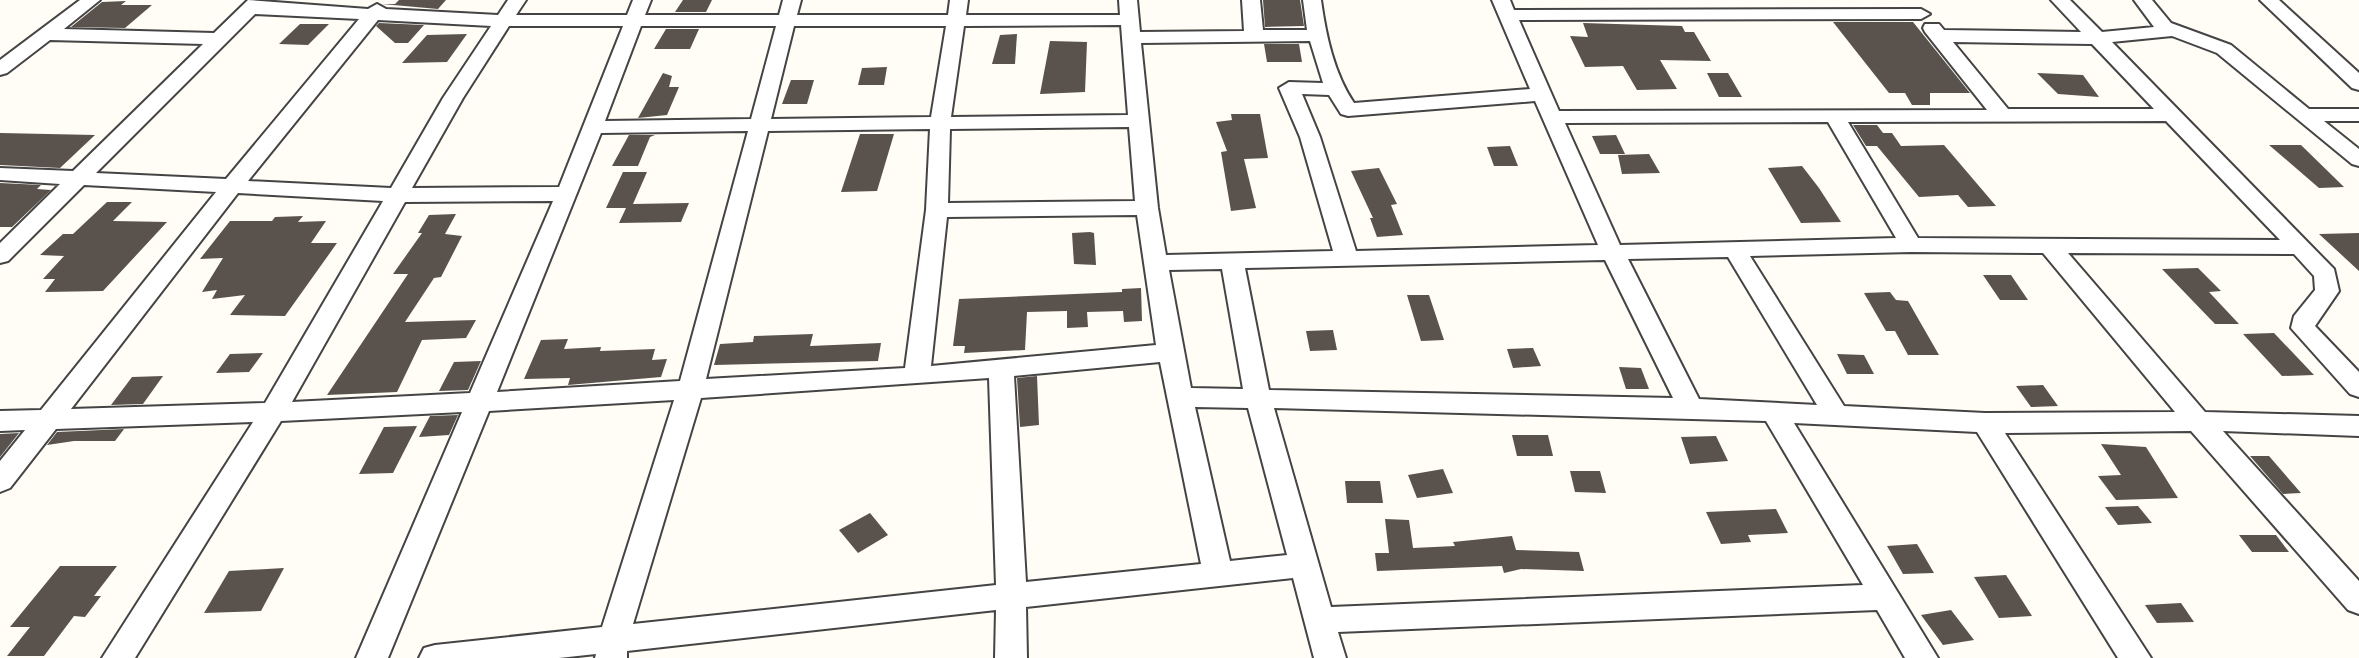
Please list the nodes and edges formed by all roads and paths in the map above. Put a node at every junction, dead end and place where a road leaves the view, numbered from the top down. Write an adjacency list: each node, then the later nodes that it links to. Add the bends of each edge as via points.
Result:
1 (91, 0): 21 (street)
2 (642, 0): 18 (street)
3 (959, 0): 19 (street)
4 (1251, 0): 23 (street)
5 (1312, 0): 22 (street)
6 (2060, 0): 25 (street)
7 (2143, 0): 20 (street)
8 (2269, 0): 28 (street)
9 (254, 4): 13 (street); 26 (street)
10 (1626, 7): 11 (street); 14 (street)
11 (1759, 7): 12 (street)
12 (1916, 7): 24 (street)
13 (377, 8): 15 (street); 44 (street)
14 (1504, 8): 30 (street)
15 (510, 10): 18 (street); 46 (street)
16 (788, 11): 18 (street); 19 (street); 39 (street)
17 (1130, 19): 19 (street); 23 (street); 37 (street)
18 (633, 22): 40 (street)
19 (954, 22): 38 (street)
20 (2170, 31): 25 (street); 33 (street, via 2224,49)
21 (48, 34): 26 (street); 27 (street)
22 (1317, 34): 23 (street); 29 (street)
23 (1254, 36)
24 (1938, 36): 25 (street); 31 (street)
25 (2097, 38): 32 (street)
26 (216, 39): 43 (street)
27 (0, 69)
28 (2359, 84)
29 (1335, 89): 30 (street, via 1348,110); 55 (street, via 1289,88 1310,137)
30 (1542, 94): 36 (street)
31 (2001, 115): 32 (street); 34 (street)
32 (2174, 115): 51 (street)
33 (2306, 115): 35 (street); 41 (street)
34 (1834, 116): 36 (street); 49 (street)
35 (2359, 116)
36 (1553, 117): 53 (street)
37 (1138, 121): 38 (street); 47 (street)
38 (940, 122): 39 (street); 48 (street)
39 (758, 126): 40 (street); 61 (street)
40 (594, 128): 45 (street)
41 (2359, 160)
42 (0, 174): 43 (street)
43 (77, 179): 44 (street); 54 (street)
44 (233, 185): 46 (street); 71 (street)
45 (567, 194): 46 (street); 65 (street)
46 (397, 195): 67 (street)
47 (1147, 208): 48 (street); 57 (street)
48 (937, 210): 60 (street)
49 (1911, 245): 50 (street); 52 (street)
50 (2049, 245): 51 (street); 72 (street)
51 (2303, 247): 62 (street, via 2329,282 2303,322 2304,328)
52 (1734, 248): 53 (street); 69 (street)
53 (1612, 251): 55 (street); 66 (street)
54 (0, 256)
55 (1347, 260): 56 (street)
56 (1232, 262): 57 (street); 64 (street)
57 (1154, 263): 58 (street)
58 (1170, 352): 59 (street); 63 (street)
59 (1001, 369): 60 (street); 79 (street)
60 (917, 376): 61 (street)
61 (691, 387): 65 (street); 82 (street)
62 (2359, 388)
63 (1180, 397): 64 (street); 77 (street)
64 (1259, 400): 66 (street); 76 (street)
65 (478, 402): 67 (street); 84 (street)
66 (1691, 408): 68 (street)
67 (272, 412): 71 (street); 83 (street)
68 (1774, 412): 69 (street); 78 (street)
69 (1836, 415): 73 (street)
70 (0, 421): 71 (street)
71 (49, 421): 75 (street)
72 (2198, 421): 73 (street); 74 (street); 80 (street)
73 (1985, 423): 89 (street)
74 (2359, 426)
75 (0, 481)
76 (1302, 565): 77 (street); 81 (street)
77 (1218, 573): 79 (street)
78 (1884, 597): 81 (street); 88 (street)
79 (1011, 598): 82 (street); 86 (street)
80 (2359, 601)
81 (1317, 620): 87 (street)
82 (612, 649): 85 (street)
83 (118, 658)
84 (372, 658)
85 (435, 658)
86 (1011, 658)
87 (1330, 658)
88 (1922, 658)
89 (2135, 658)

